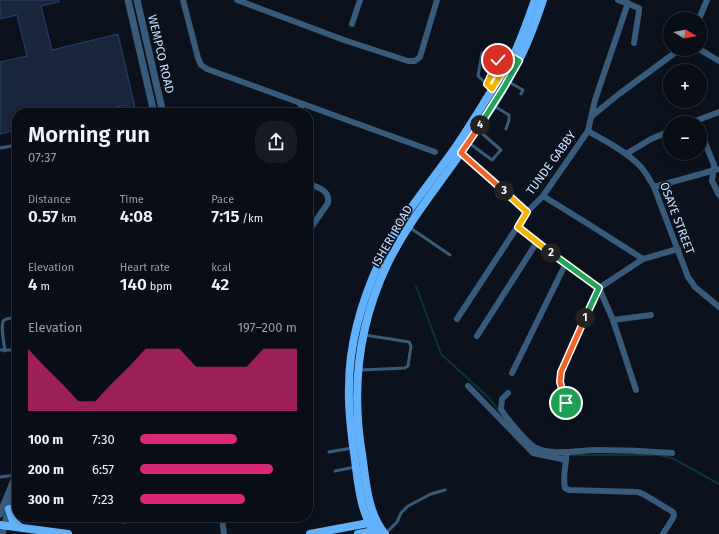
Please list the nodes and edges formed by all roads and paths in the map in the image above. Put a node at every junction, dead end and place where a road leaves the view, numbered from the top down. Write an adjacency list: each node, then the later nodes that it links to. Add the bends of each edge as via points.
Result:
1 (128, 0): 26 (street, WEMPCO ROAD)
2 (137, 0): 27 (street, WEMPCO ROAD)
3 (184, 0): 24 (street, via 201,65 221,75)
4 (237, 0): 6 (street, via 344,40 415,61 420,57)
5 (360, 0): 13 (street)
6 (437, 0)
7 (535, 0): 18 (main road, ISHERI ROAD)
8 (543, 0): 18 (main road, ISHERI ROAD, via 529,40)
9 (618, 0): 11 (street)
10 (707, 0): 12 (street)
11 (628, 3): 14 (street, via 639,8); 30 (street, TUNDE GABBY)
12 (702, 12)
13 (352, 24)
14 (634, 43)
15 (482, 53): 22 (lane, via 478,76)
16 (707, 54): 20 (street)
17 (670, 56): 30 (street)
18 (515, 59): 21 (main road, ISHERI ROAD); 22 (main road, ISHERI ROAD)
19 (498, 60): 22 (lane)
20 (719, 61)
21 (507, 82): 23 (lane, via 523,90); 25 (main road, ISHERI ROAD)
22 (490, 86): 74 (main road, ISHERI ROAD, via 481,109 394,236 370,286 359,320 350,367 349,408)
23 (520, 94)
24 (302, 104): 28 (street); 40 (street)
25 (492, 106): 32 (main road, ISHERI ROAD); 33 (lane, via 509,115)
26 (153, 108)
27 (162, 108)
28 (301, 108)
29 (719, 112): 31 (street)
30 (592, 116): 34 (street, TUNDE GABBY)
31 (707, 117)
32 (477, 129): 36 (main road, ISHERI ROAD); 36 (lane, via 501,150 492,160)
33 (506, 129)
34 (588, 131): 42 (street, OSAYE STREET); 47 (street, TUNDE GABBY)
35 (663, 134): 42 (street)
36 (468, 142): 41 (main road, ISHERI ROAD)
37 (12, 146): 38 (lane)
38 (0, 148)
39 (707, 148): 43 (street)
40 (435, 152)
41 (461, 153): 48 (street); 50 (main road, ISHERI ROAD)
42 (626, 154): 45 (street, OSAYE STREET, via 638,164)
43 (716, 171): 45 (street); 46 (street, via 712,181)
44 (313, 186): 49 (street, via 323,189 328,199 328,203)
45 (654, 187): 53 (street, OSAYE STREET)
46 (719, 195)
47 (543, 196): 48 (street, TUNDE GABBY); 55 (street)
48 (527, 212): 51 (street, TUNDE GABBY)
49 (313, 225)
50 (410, 227): 54 (lane); 63 (main road, ISHERI ROAD, via 387,265)
51 (518, 227): 52 (street); 61 (street, TUNDE GABBY)
52 (537, 242): 56 (street); 64 (street)
53 (678, 249): 55 (street); 58 (street, OSAYE STREET, via 688,278)
54 (450, 255)
55 (642, 259): 57 (street)
56 (565, 265): 57 (street); 69 (street)
57 (599, 288): 62 (street); 73 (street, via 561,372 560,382)
58 (719, 306)
59 (651, 315): 62 (street)
60 (12, 318): 67 (lane, via 2,321 0,326)
61 (457, 319)
62 (613, 320): 71 (street)
63 (364, 334): 68 (main road, ISHERI ROAD); 68 (lane, via 409,342 411,346 408,366)
64 (477, 336)
65 (0, 350): 67 (lane)
66 (12, 350): 67 (lane)
67 (5, 351)
68 (358, 370): 90 (main road, ISHERI ROAD, via 358,427)
69 (512, 374)
70 (468, 386): 77 (street, via 533,453)
71 (636, 390)
72 (508, 393): 77 (street, via 502,399 501,409 512,424 535,448)
73 (566, 403)
74 (353, 447): 75 (lane); 78 (main road, ISHERI ROAD)
75 (329, 452)
76 (672, 453): 77 (street, via 592,450)
77 (566, 456): 99 (street, via 565,488 638,492 645,495 673,512 673,518)
78 (356, 467): 79 (lane); 90 (main road, ISHERI ROAD, via 365,513)
79 (335, 471)
80 (12, 475): 81 (lane)
81 (0, 477)
82 (12, 486): 86 (street)
83 (445, 490): 93 (lane, via 408,506 397,522)
84 (12, 502): 85 (street)
85 (9, 509): 87 (main road); 91 (street)
86 (0, 514)
87 (12, 518)
88 (14, 522): 92 (main road)
89 (223, 522): 96 (street)
90 (373, 522): 93 (main road, ISHERI ROAD); 97 (main road)
91 (2, 525): 92 (main road); 94 (street)
92 (20, 527): 95 (main road)
93 (380, 532): 98 (main road)
94 (2, 534)
95 (68, 534)
96 (224, 534)
97 (310, 534)
98 (358, 534)
99 (663, 534)

